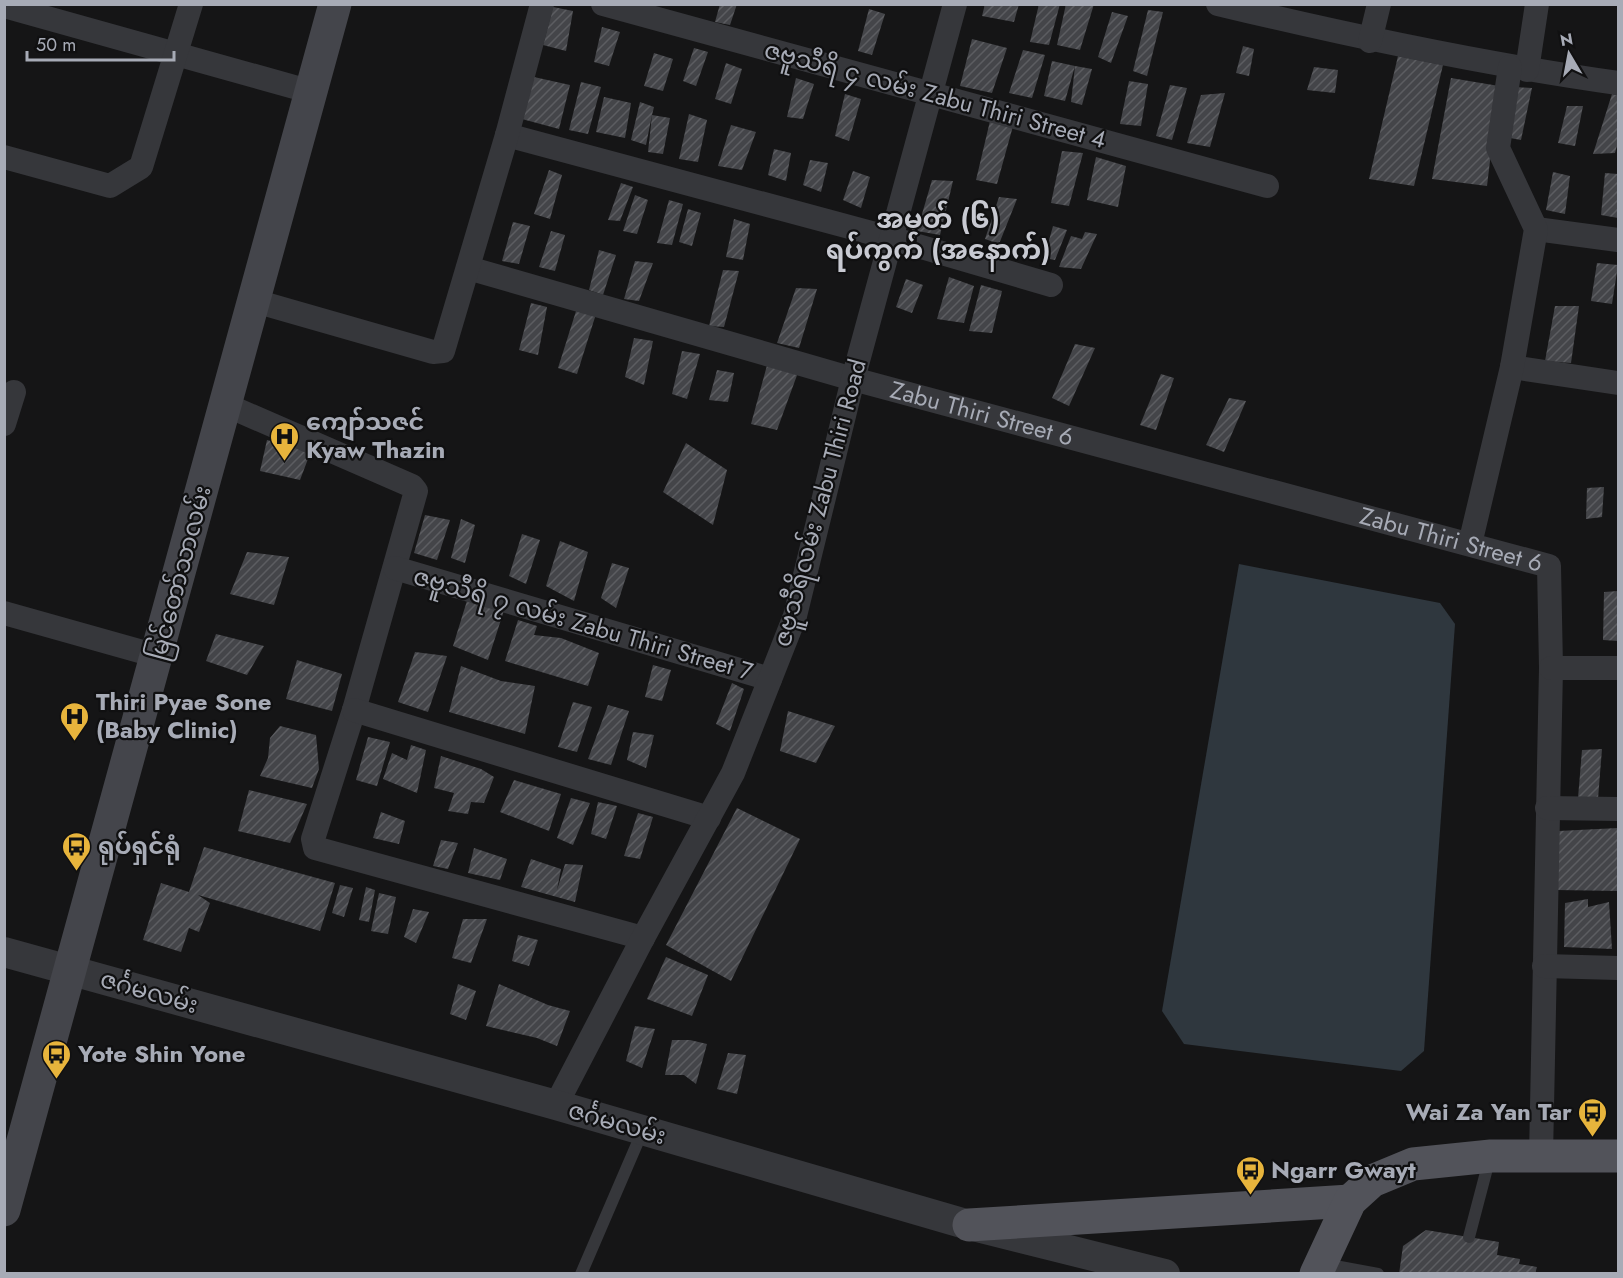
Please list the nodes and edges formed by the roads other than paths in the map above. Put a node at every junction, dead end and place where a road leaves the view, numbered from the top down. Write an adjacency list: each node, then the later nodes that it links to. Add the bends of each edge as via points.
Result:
1 (191, 4): 11 (street)
2 (336, 4): 14 (main road, မြင်တော်သာလမ်း)
3 (542, 4): 16 (street)
4 (603, 4): 15 (street, ဇဗူသီရိ ၄ လမ်း Zabu Thiri Street 4)
5 (955, 4): 15 (street, ဇဗူသီရိလမ်း Zabu Thiri Road)
6 (1218, 4): 10 (street)
7 (1379, 4): 10 (street)
8 (1537, 4): 12 (street)
9 (4, 6): 11 (street)
10 (1370, 41): 12 (street)
11 (176, 53): 14 (street); 17 (street, via 141,167 110,186)
12 (1519, 69): 13 (street); 19 (street, via 1498,148)
13 (1618, 83)
14 (312, 92): 24 (main road, မြင်တော်သာလမ်း)
15 (932, 93): 18 (street, ဇဗူသီရိ ၄ လမ်း Zabu Thiri Street 4); 20 (street, ဇဗူသီရိလမ်း Zabu Thiri Road)
16 (507, 135): 20 (street); 22 (street)
17 (4, 157)
18 (1267, 186)
19 (1536, 229): 21 (street); 25 (street)
20 (894, 239): 23 (street); 26 (street, ဇဗူသီရိလမ်း Zabu Thiri Road)
21 (1618, 240)
22 (468, 268): 24 (street, via 443,351 433,352); 26 (street, Zabu Thiri Street 6)
23 (1051, 285)
24 (255, 301): 29 (main road, မြင်တော်သာလမ်း)
25 (1512, 367): 27 (street); 31 (street)
26 (853, 379): 31 (street, Zabu Thiri Street 6); 37 (street, ဇဗူသီရိလမ်း Zabu Thiri Road, via 795,616)
27 (1618, 382)
28 (14, 392): 30 (street)
29 (226, 405): 32 (street, via 412,486 416,491); 34 (main road, မြင်တော်သာလမ်း)
30 (4, 424)
31 (1470, 544): 35 (street, Zabu Thiri Street 6, via 1549,566)
32 (395, 568): 37 (street, ဇဗူသီရိ ၇ လမ်း Zabu Thiri Street 7); 38 (street)
33 (4, 613): 34 (street)
34 (158, 656): 46 (main road, မြင်တော်သာလမ်း)
35 (1551, 668): 36 (street); 39 (street, Zabu Thiri Street 6)
36 (1618, 668)
37 (770, 679): 41 (street, ဇဗူသီရိလမ်း Zabu Thiri Road, via 733,773)
38 (354, 710): 41 (street); 42 (street, via 313,839 315,848)
39 (1547, 808): 40 (street); 44 (street, Zabu Thiri Street 6)
40 (1618, 809)
41 (709, 818): 42 (street, ဇဗူသီရိလမ်း Zabu Thiri Road)
42 (643, 938): 47 (street, ဇဗူသီရိလမ်း Zabu Thiri Road)
43 (4, 952): 46 (street, ဇင်္ဂမလမ်း)
44 (1544, 966): 45 (street); 50 (street, Zabu Thiri Street 6)
45 (1618, 968)
46 (70, 970): 47 (street, ဇင်္ဂမလမ်း); 53 (main road, မြင်တော်သာလမ်း)
47 (556, 1105): 48 (street, ဇင်္ဂမလမ်း)
48 (643, 1130): 54 (street, ဇင်္ဂမလမ်း); 57 (lane)
49 (1491, 1156): 50 (main road); 52 (main road, via 1413,1164 1372,1181); 55 (lane)
50 (1541, 1156): 51 (main road)
51 (1618, 1156)
52 (1350, 1201): 54 (main road); 56 (main road)
53 (4, 1210)
54 (969, 1225): 58 (street, ဇင်္ဂမလမ်း)
55 (1469, 1237)
56 (1318, 1268): 59 (lane)
57 (581, 1274)
58 (1165, 1274)
59 (1378, 1274)

